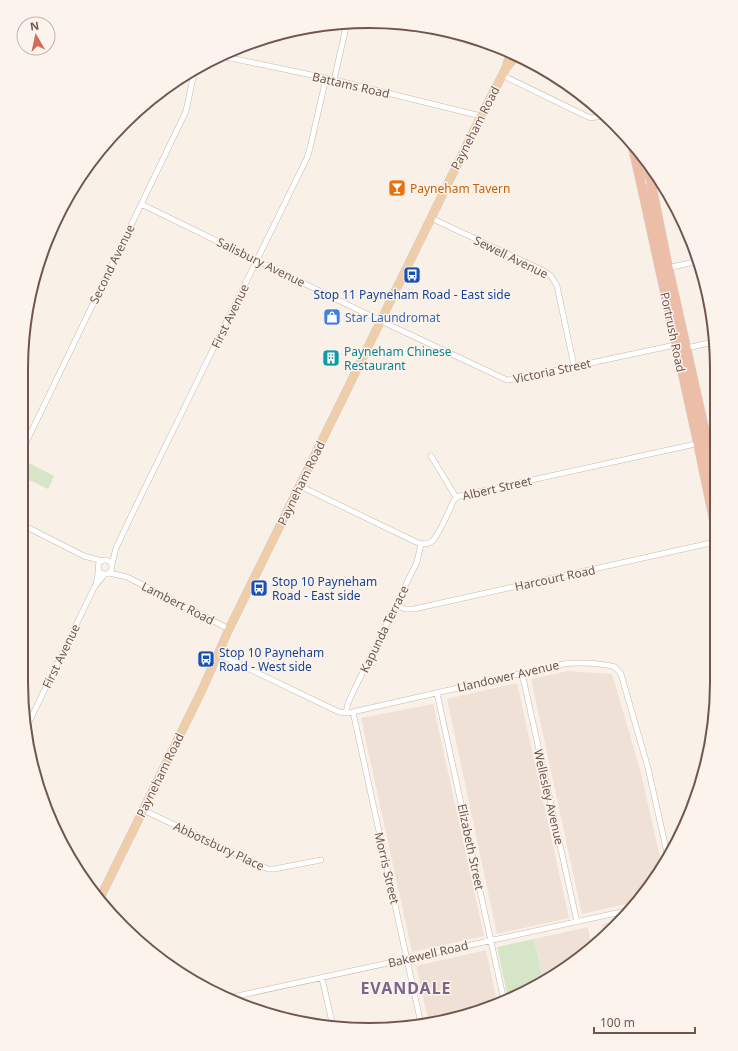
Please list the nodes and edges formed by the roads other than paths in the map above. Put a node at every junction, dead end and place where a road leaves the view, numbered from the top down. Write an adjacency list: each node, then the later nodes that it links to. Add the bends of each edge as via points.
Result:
1 (346, 29): 8 (street)
2 (230, 58): 7 (street, Battams Road)
3 (509, 58): 5 (main road, Payneham Road)
4 (513, 60): 5 (main road, Payneham Road)
5 (503, 73): 9 (main road, Payneham Road); 10 (street, via 586,116)
6 (193, 77): 15 (street, Second Avenue, via 186,111)
7 (326, 78): 8 (street, Battams Road); 17 (street, First Avenue, via 309,153)
8 (334, 80): 9 (street, Battams Road)
9 (481, 116): 16 (main road, Payneham Road)
10 (598, 117)
11 (633, 153): 14 (highway, Portrush Road)
12 (654, 180): 14 (street)
13 (654, 182): 19 (highway, Portrush Road)
14 (641, 184): 19 (highway, Portrush Road)
15 (142, 204): 17 (street, Salisbury Avenue); 25 (street, Second Avenue)
16 (431, 218): 20 (main road, Payneham Road); 24 (street, Sewell Avenue, via 552,276 557,286)
17 (257, 260): 20 (street, Salisbury Avenue); 35 (street, First Avenue)
18 (693, 262): 19 (street)
19 (664, 268): 22 (highway, Portrush Road); 23 (highway, Portrush Road)
20 (381, 321): 24 (street, Victoria Street, via 507,380); 29 (main road, Payneham Road)
21 (709, 343): 23 (street)
22 (676, 345): 23 (street, Victoria Street); 24 (street, Victoria Street); 26 (highway, Portrush Road)
23 (686, 348): 26 (highway, Portrush Road)
24 (574, 366)
25 (28, 439)
26 (703, 443): 28 (highway, Portrush Road); 30 (highway, Portrush Road); 31 (street, Albert Street)
27 (431, 456): 31 (street)
28 (710, 463)
29 (300, 486): 34 (street); 44 (main road, Payneham Road)
30 (710, 491)
31 (456, 497): 34 (street, Albert Street, via 435,538 430,543)
32 (28, 528): 36 (street)
33 (710, 543): 43 (street, Harcourt Road, via 414,609 404,609)
34 (421, 544): 43 (street, Kapunda Terrace, via 417,562)
35 (116, 548): 37 (street, First Avenue); 38 (street, First Avenue)
36 (84, 556): 37 (street); 39 (street)
37 (104, 560): 38 (street, via 110,561); 39 (street, via 98,565)
38 (112, 565): 40 (street, via 111,571); 41 (street, Lambert Road)
39 (99, 569): 40 (street); 42 (street, First Avenue)
40 (107, 573): 41 (street, Lambert Road); 42 (street, First Avenue)
41 (127, 577): 44 (street, Lambert Road)
42 (95, 586): 50 (street, First Avenue)
43 (396, 605): 49 (street, Kapunda Terrace, via 355,688)
44 (229, 629): 45 (main road, Payneham Road)
45 (218, 654): 49 (street, Llandower Avenue, via 339,712); 51 (main road, Payneham Road)
46 (522, 673): 47 (street, Llandower Avenue); 52 (street, Llandower Avenue, via 571,662 610,665 619,670 648,768); 56 (street, Wellesley Avenue)
47 (437, 693): 48 (street, Llandower Avenue); 57 (street, Elizabeth Street)
48 (353, 712): 49 (street, Llandower Avenue); 58 (street, Morris Street)
49 (346, 713)
50 (30, 719)
51 (143, 810): 53 (street, Abbotsbury Place, via 268,869); 54 (main road, Payneham Road)
52 (666, 849)
53 (321, 860)
54 (102, 894)
55 (620, 912): 56 (street, Bakewell Road)
56 (577, 922): 57 (street, Bakewell Road)
57 (491, 940): 58 (street, Bakewell Road); 60 (street, Elizabeth Street)
58 (408, 958): 59 (street, Bakewell Road); 62 (street, Morris Street)
59 (322, 978): 61 (street, Bakewell Road); 63 (street)
60 (503, 995)
61 (239, 997)
62 (420, 1019)
63 (332, 1021)

